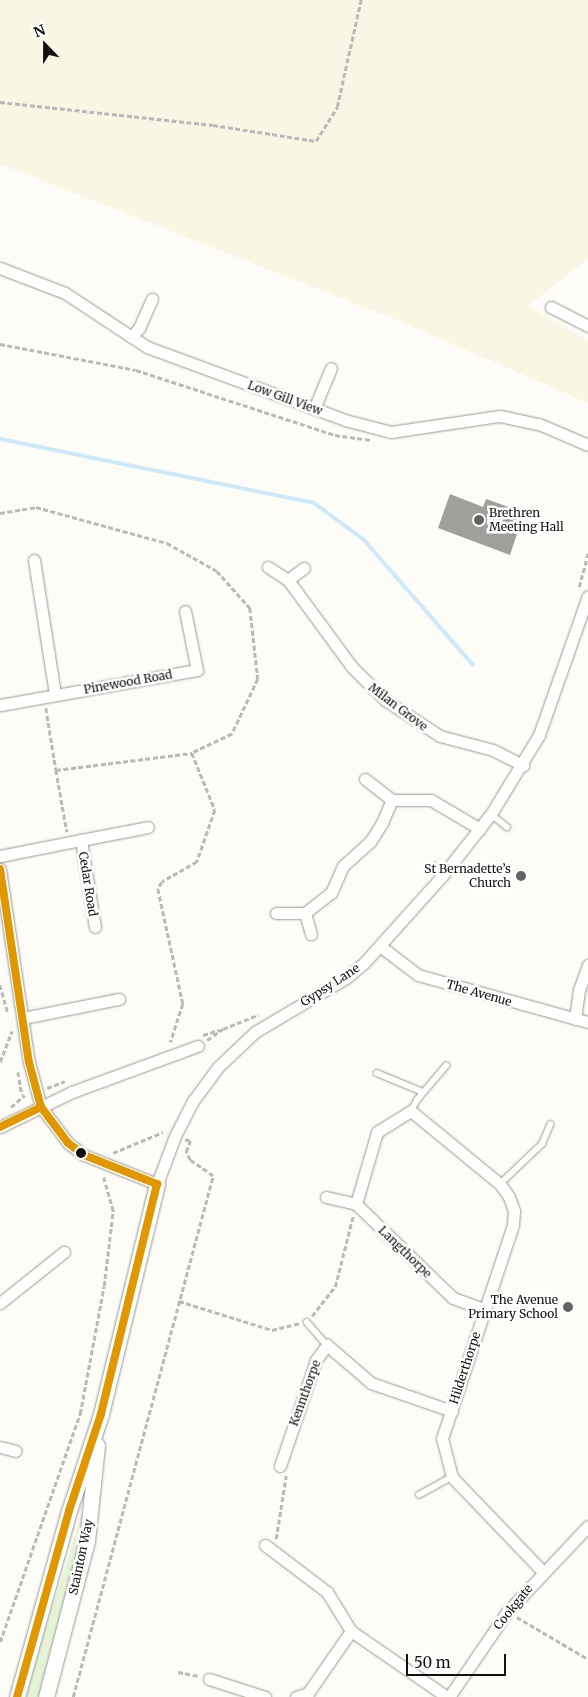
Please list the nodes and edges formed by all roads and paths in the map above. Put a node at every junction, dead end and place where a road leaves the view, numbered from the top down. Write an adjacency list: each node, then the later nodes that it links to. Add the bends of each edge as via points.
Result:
1 (361, 0): 2 (path, via 337,107 316,141 213,125)
2 (0, 102)
3 (0, 268): 7 (street, Low Gill View, via 65,293)
4 (152, 299): 7 (street, via 139,328)
5 (552, 307): 6 (street)
6 (588, 326)
7 (131, 337): 10 (street, Low Gill View, via 147,347)
8 (0, 344): 11 (path, via 136,370 342,437 377,440)
9 (331, 368): 10 (street)
10 (314, 409): 11 (street, Low Gill View)
11 (391, 432): 12 (street, Low Gill View, via 500,416 539,424)
12 (588, 445)
13 (0, 513): 23 (path, via 36,507 167,543 217,571 250,608 258,679 232,734)
14 (588, 553): 19 (path)
15 (34, 560): 21 (street)
16 (268, 567): 18 (street, Milan Grove)
17 (304, 568): 18 (street)
18 (288, 580): 24 (street, Milan Grove, via 352,667 385,700 440,736 494,750)
19 (583, 594): 24 (street, Gypsy Lane, via 558,684)
20 (185, 611): 21 (street, Pinewood Road, via 197,670)
21 (50, 696): 22 (street, Pinewood Road); 25 (path)
22 (0, 705)
23 (192, 754): 25 (path); 53 (path, via 215,810 197,862 162,882 158,889 183,1004 171,1044)
24 (523, 765): 28 (street, Gypsy Lane)
25 (56, 770): 33 (path)
26 (365, 779): 27 (street)
27 (392, 800): 31 (street, via 431,800); 39 (street, via 370,842 343,866 330,893)
28 (491, 814): 30 (lane); 31 (street, Gypsy Lane)
29 (148, 827): 32 (street, Cedar Road)
30 (507, 827)
31 (480, 829): 43 (street, Gypsy Lane)
32 (81, 840): 33 (street, Cedar Road); 40 (street, Cedar Road)
33 (69, 842): 34 (street, Cedar Road)
34 (0, 856)
35 (440, 857): 37 (path)
36 (0, 869): 41 (street)
37 (422, 878)
38 (276, 913): 39 (street)
39 (305, 913): 42 (street)
40 (95, 927)
41 (4, 929): 48 (street)
42 (311, 934)
43 (380, 946): 49 (street, The Avenue, via 418,975); 64 (street, Gypsy Lane, via 346,978 255,1032 218,1067)
44 (588, 965): 49 (street, via 579,990)
45 (0, 985): 51 (path)
46 (119, 999): 48 (street)
47 (261, 1014): 52 (path, via 223,1029)
48 (23, 1018): 51 (path); 57 (street)
49 (575, 1019): 50 (street, The Avenue)
50 (588, 1022)
51 (11, 1032): 54 (path)
52 (198, 1046): 53 (street)
53 (172, 1055): 59 (street)
54 (0, 1062)
55 (446, 1066): 58 (lane)
56 (377, 1073): 58 (lane)
57 (37, 1092): 59 (street); 60 (path, via 22,1096)
58 (423, 1092): 61 (lane)
59 (41, 1107): 63 (street); 65 (street, via 68,1142 84,1155)
60 (8, 1108)
61 (411, 1111): 67 (street, Hilderthorpe); 69 (street, via 377,1132)
62 (550, 1125): 67 (lane, via 542,1144)
63 (0, 1127)
64 (175, 1136): 65 (path, via 163,1132 112,1154); 66 (street, Gypsy Lane); 71 (path, via 190,1141 186,1152 190,1160 213,1176)
65 (107, 1165): 66 (street); 88 (path, via 102,1175 113,1211 104,1286 80,1414)
66 (157, 1184): 77 (street, Stainton Way)
67 (500, 1184): 73 (street, Hilderthorpe, via 514,1211 513,1225)
68 (326, 1196): 69 (street, Langthorpe)
69 (356, 1204): 73 (street, Langthorpe, via 454,1298); 74 (path, via 335,1287)
70 (64, 1252): 72 (street)
71 (179, 1301): 74 (path, via 272,1330); 94 (path)
72 (0, 1303)
73 (484, 1309): 76 (street, Hilderthorpe)
74 (307, 1322): 75 (lane)
75 (327, 1345): 76 (street, Kennthorpe, via 371,1383); 80 (street, Kennthorpe, via 316,1360)
76 (452, 1410): 81 (street, Hilderthorpe, via 442,1438)
77 (101, 1414): 92 (street, Stainton Way, via 68,1511); 93 (street, Stainton Way, via 87,1541)
78 (0, 1447): 79 (street)
79 (16, 1451)
80 (280, 1466): 84 (path, via 286,1470 279,1537)
81 (452, 1477): 82 (lane); 85 (street, Hilderthorpe)
82 (419, 1495)
83 (588, 1526): 85 (street, Cookgate)
84 (265, 1545): 87 (street, via 327,1592)
85 (543, 1572): 86 (street, Cookgate)
86 (507, 1612): 89 (path); 97 (street, Cookgate)
87 (351, 1631): 96 (street, via 308,1693); 97 (street)
88 (0, 1642)
89 (588, 1659)
90 (178, 1672): 91 (path)
91 (209, 1679): 95 (street)
92 (17, 1697)
93 (46, 1697)
94 (72, 1697)
95 (265, 1697)
96 (296, 1697)
97 (448, 1697)

